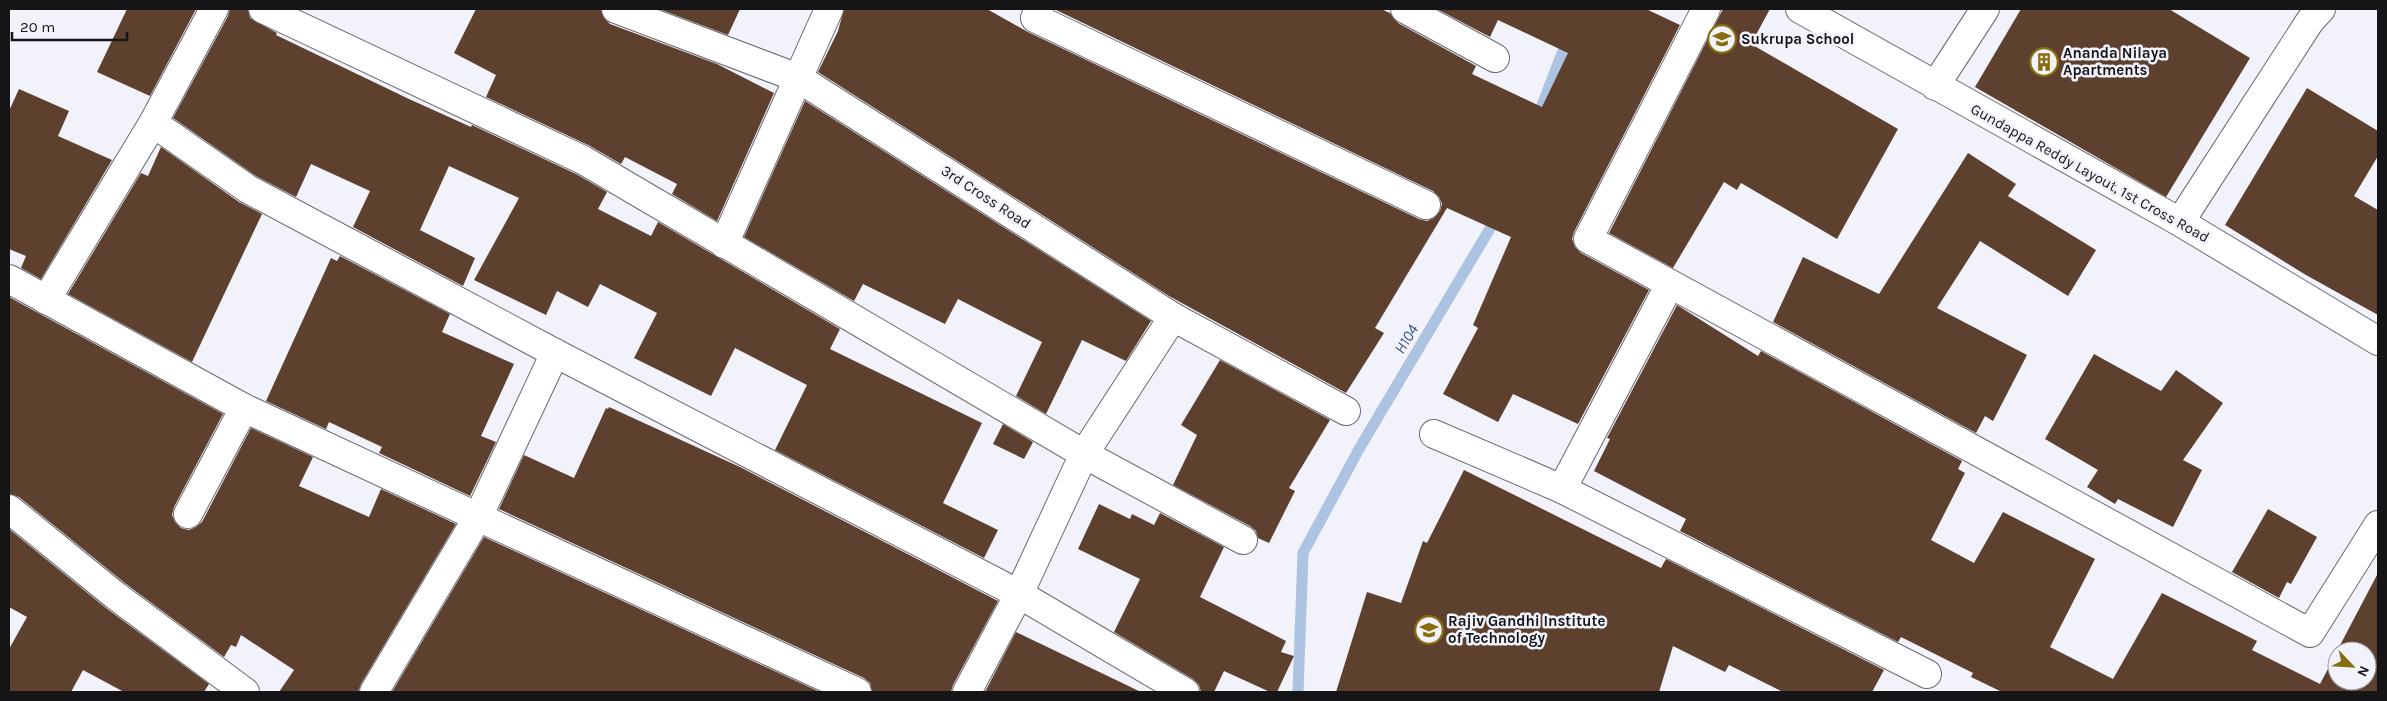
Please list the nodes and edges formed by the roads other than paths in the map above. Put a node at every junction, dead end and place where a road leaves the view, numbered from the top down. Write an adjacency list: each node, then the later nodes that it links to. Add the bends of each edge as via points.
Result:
1 (214, 9): 14 (street)
2 (263, 9): 17 (street, via 582,160)
3 (829, 9): 12 (street)
4 (1405, 9): 11 (street)
5 (1706, 9): 19 (street, via 1588,239)
6 (1800, 9): 13 (street, Gundappa Reddy Layout, 1st Cross Road)
7 (1985, 9): 13 (street)
8 (2321, 9): 16 (street, via 2310,21)
9 (619, 10): 12 (street, 3rd Cross Road)
10 (1037, 13): 15 (street)
11 (1495, 58)
12 (798, 78): 17 (street); 21 (street, 3rd Cross Road)
13 (1935, 86): 16 (street, Gundappa Reddy Layout, 1st Cross Road)
14 (153, 122): 20 (street); 23 (street, via 248,189)
15 (1426, 205)
16 (2180, 222): 22 (street, Gundappa Reddy Layout, 1st Cross Road)
17 (724, 244): 27 (street)
18 (9, 279): 20 (street)
19 (1670, 284): 28 (street); 32 (street, via 2310,633)
20 (46, 300): 24 (street)
21 (1173, 317): 25 (street, 3rd Cross Road); 27 (street)
22 (2378, 341)
23 (555, 353): 31 (street); 34 (street)
24 (244, 408): 30 (street); 31 (street)
25 (1346, 411)
26 (1434, 434): 28 (street)
27 (1084, 454): 33 (street); 34 (street)
28 (1562, 488): 35 (street)
29 (9, 509): 36 (street, via 116,596)
30 (188, 514)
31 (478, 517): 37 (street); 38 (street)
32 (2378, 525)
33 (1243, 540)
34 (1019, 594): 39 (street); 40 (street)
35 (1927, 674)
36 (245, 692)
37 (374, 692)
38 (857, 692)
39 (966, 692)
40 (1185, 692)

